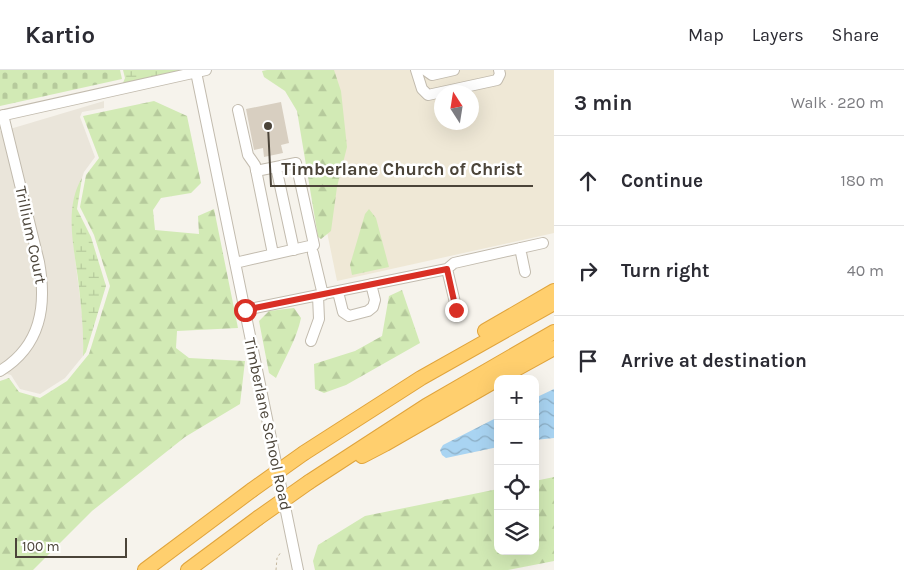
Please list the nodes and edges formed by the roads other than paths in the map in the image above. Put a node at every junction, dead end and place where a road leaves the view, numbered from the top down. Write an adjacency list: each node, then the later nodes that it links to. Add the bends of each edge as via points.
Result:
1 (416, 70): 4 (street, via 422,89 428,95 497,80)
2 (425, 70): 3 (street, via 432,75)
3 (454, 70)
4 (499, 70)
5 (201, 71): 7 (street); 15 (street, Timberlane School Road)
6 (238, 110): 9 (street, via 248,155)
7 (2, 115): 28 (street, Trillium Court, via 43,284 34,335 12,364)
8 (276, 167): 9 (street); 12 (street); 12 (street, via 296,163 314,245)
9 (256, 171): 14 (street)
10 (543, 243): 11 (street)
11 (520, 248): 16 (street, via 454,262); 17 (street)
12 (294, 250): 14 (street)
13 (313, 253): 21 (street)
14 (273, 254): 15 (street)
15 (235, 263): 23 (street, Timberlane School Road)
16 (447, 269): 18 (street); 24 (street)
17 (525, 272)
18 (371, 284): 20 (street); 20 (street, via 375,300 373,307 349,316 343,312)
19 (554, 291): 31 (highway, via 456,348)
20 (338, 292): 21 (street)
21 (320, 295): 23 (street); 26 (street, via 319,319)
22 (554, 303): 31 (highway, via 445,364)
23 (245, 310): 35 (street, Timberlane School Road)
24 (456, 310)
25 (554, 332): 32 (highway, via 426,406)
26 (311, 341)
27 (554, 348): 29 (highway)
28 (0, 371)
29 (505, 375)
30 (494, 381): 32 (highway, via 385,444)
31 (350, 423): 33 (highway, bridge, via 252,490)
32 (310, 482): 34 (highway, bridge)
33 (145, 570)
34 (188, 570)
35 (298, 570)

